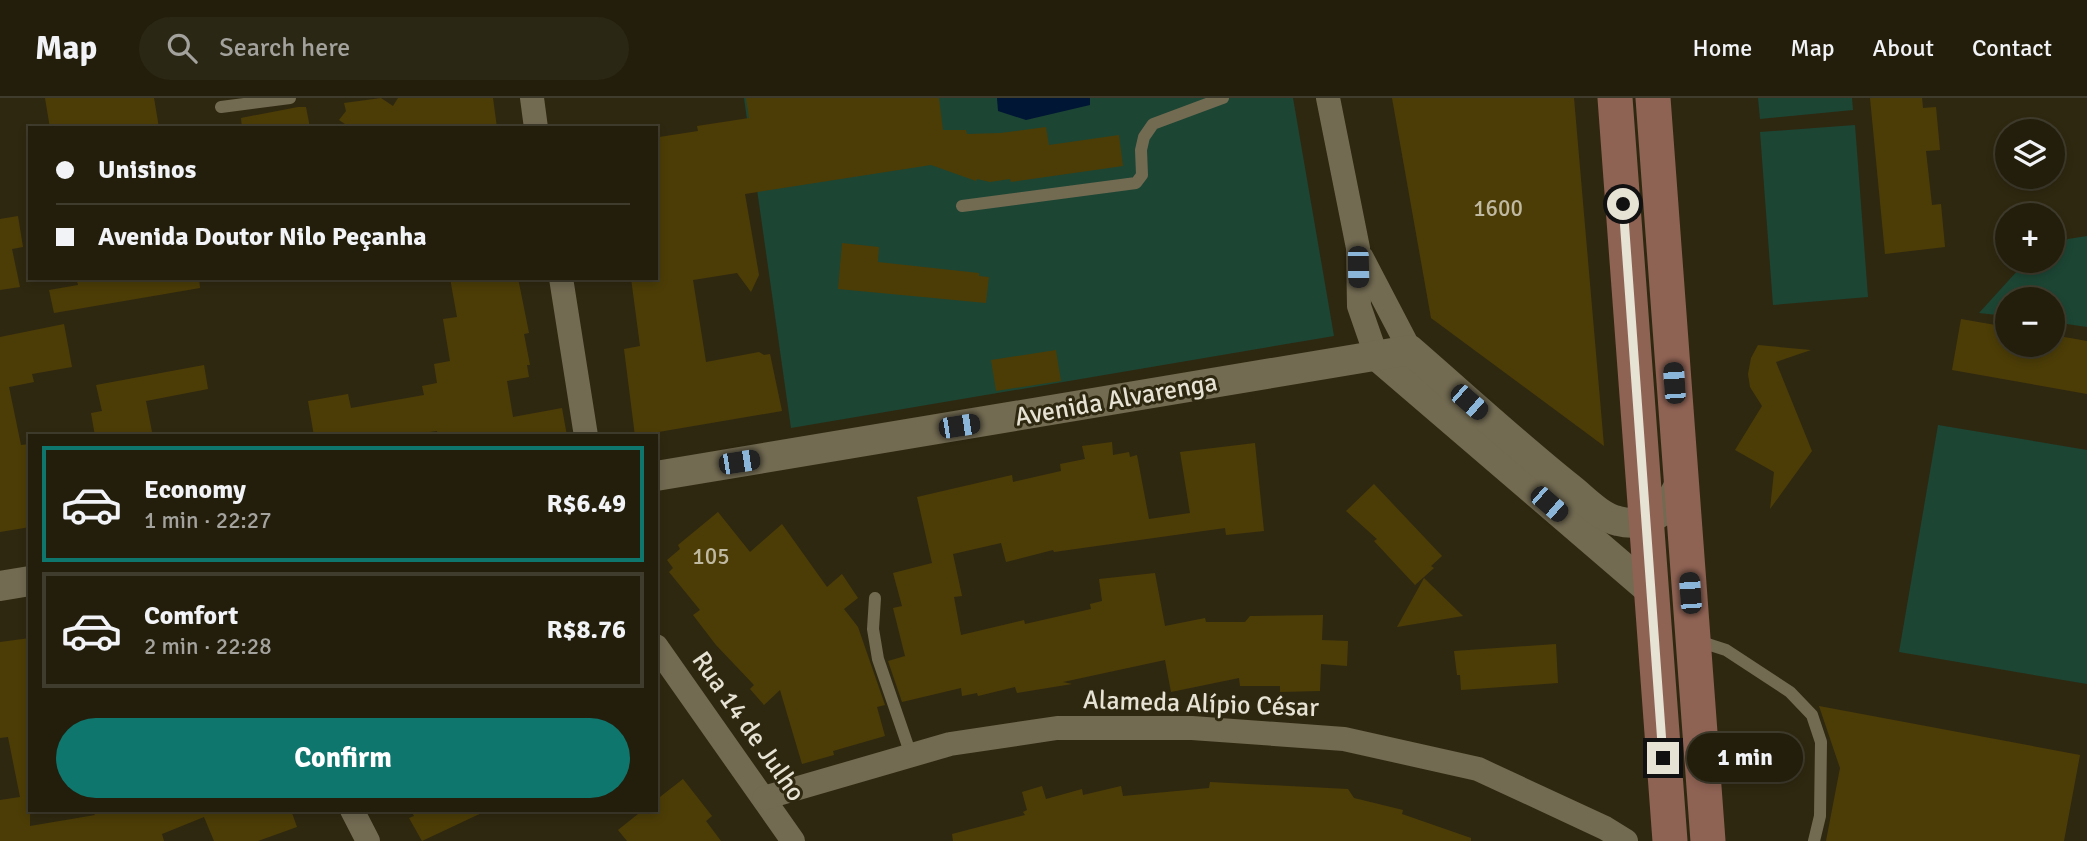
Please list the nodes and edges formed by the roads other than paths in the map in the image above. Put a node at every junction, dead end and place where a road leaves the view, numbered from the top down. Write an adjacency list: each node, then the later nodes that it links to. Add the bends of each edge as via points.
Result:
1 (290, 98): 7 (lane)
2 (532, 98): 8 (street)
3 (1223, 98): 9 (lane, via 1153,124 1144,137 1142,174 1136,183)
4 (1328, 98): 10 (street)
5 (1615, 98): 19 (main road)
6 (1653, 98): 18 (main road)
7 (221, 107)
8 (536, 126)
9 (962, 206)
10 (1358, 248): 12 (street); 13 (street, via 1359,306)
11 (561, 280): 14 (street)
12 (1410, 350): 13 (street, Avenida Alvarenga); 16 (street)
13 (1376, 355): 15 (street); 17 (street, Avenida Alvarenga)
14 (586, 434)
15 (1507, 469): 16 (street); 22 (street)
16 (1548, 471): 19 (street, via 1606,517 1627,523)
17 (658, 476)
18 (1681, 478): 19 (street, via 1670,504); 24 (main road)
19 (1646, 520): 22 (main road)
20 (28, 581): 21 (street)
21 (0, 586)
22 (1651, 591): 32 (main road)
23 (875, 598): 26 (lane, via 873,629 878,659)
24 (1693, 639): 33 (main road); 34 (lane, via 1726,650 1790,692 1812,715 1821,742 1820,816)
25 (658, 649): 27 (street, Rua 14 de Julho)
26 (911, 755): 27 (street, Alameda Alípio César); 31 (street, Alameda Alípio César, via 950,744 1057,728 1192,728 1344,739 1478,769)
27 (764, 798): 30 (street, Rua 14 de Julho)
28 (353, 812): 29 (street)
29 (368, 841)
30 (793, 841)
31 (1626, 841)
32 (1670, 841)
33 (1707, 841)
34 (1814, 841)

